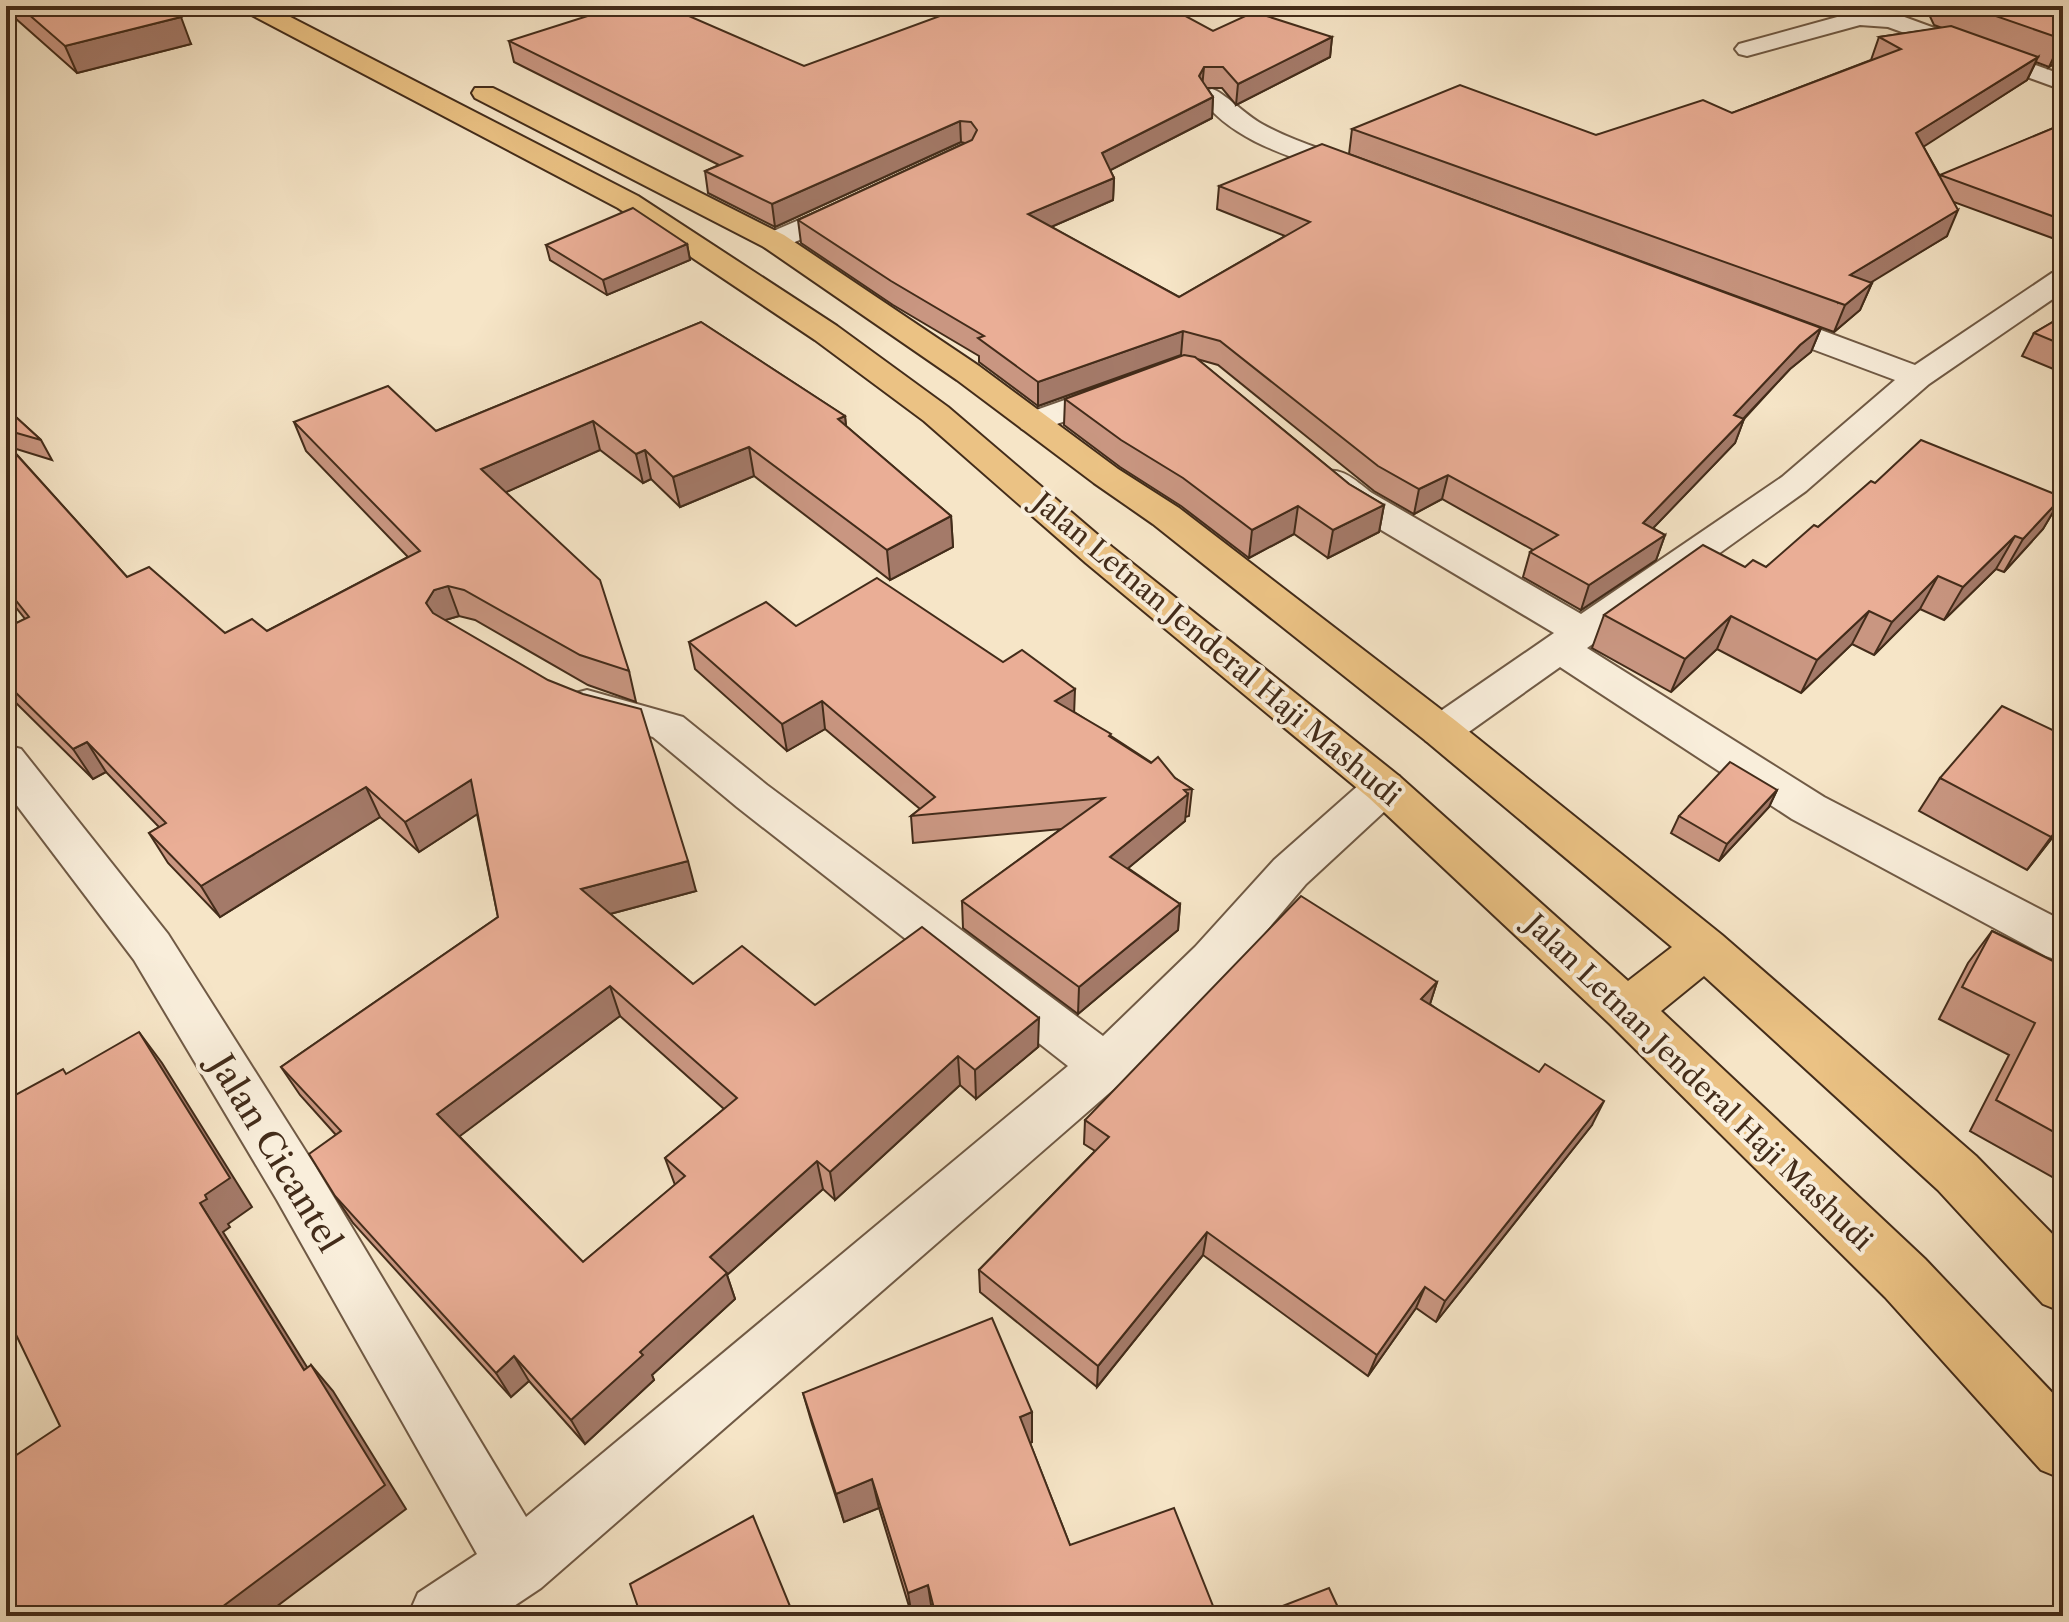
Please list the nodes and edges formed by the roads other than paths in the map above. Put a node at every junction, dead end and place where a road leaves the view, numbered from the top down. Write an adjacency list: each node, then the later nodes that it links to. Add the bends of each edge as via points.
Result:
1 (252, 6): 3 (main road, Jalan Letnan Jenderal Haji Mashudi)
2 (311, 6): 3 (main road, Jalan Letnan Jenderal Haji Mashudi)
3 (348, 41): 9 (main road, Jalan Letnan Jenderal Haji Mashudi, via 663,182); 16 (main road, Jalan Letnan Jenderal Haji Mashudi, via 628,202 936,414)
4 (1747, 49): 5 (street, via 1875,18)
5 (2063, 83)
6 (1212, 96): 7 (street, via 1218,108 1253,130)
7 (1396, 185)
8 (881, 192): 9 (street)
9 (774, 241): 14 (main road, Jalan Letnan Jenderal Haji Mashudi)
10 (2063, 279): 12 (street)
11 (1739, 311): 12 (street)
12 (1918, 377): 17 (street, via 1794,484)
13 (1151, 379): 14 (street)
14 (1034, 422): 16 (main road, Jalan Letnan Jenderal Haji Mashudi)
15 (1310, 461): 17 (street, via 1359,501)
16 (1133, 535): 19 (main road, Jalan Letnan Jenderal Haji Mashudi); 21 (main road, Jalan Letnan Jenderal Haji Mashudi)
17 (1570, 640): 19 (street); 22 (street, via 1808,808)
18 (548, 683): 25 (street, via 608,712 668,727)
19 (1441, 731): 23 (main road, Jalan Letnan Jenderal Haji Mashudi)
20 (6, 760): 28 (street, Jalan Cicantel, via 151,947 296,1183)
21 (1384, 787): 24 (main road, Jalan Letnan Jenderal Haji Mashudi); 25 (street, via 1290,872 1212,961)
22 (2063, 943)
23 (1705, 948): 24 (main road); 26 (main road, Jalan Letnan Jenderal Haji Mashudi, via 1957,1173)
24 (1627, 1010): 27 (main road, Jalan Letnan Jenderal Haji Mashudi, via 1905,1278)
25 (1105, 1066): 28 (street)
26 (2063, 1285)
27 (2063, 1448)
28 (518, 1565): 29 (street)
29 (441, 1616)

